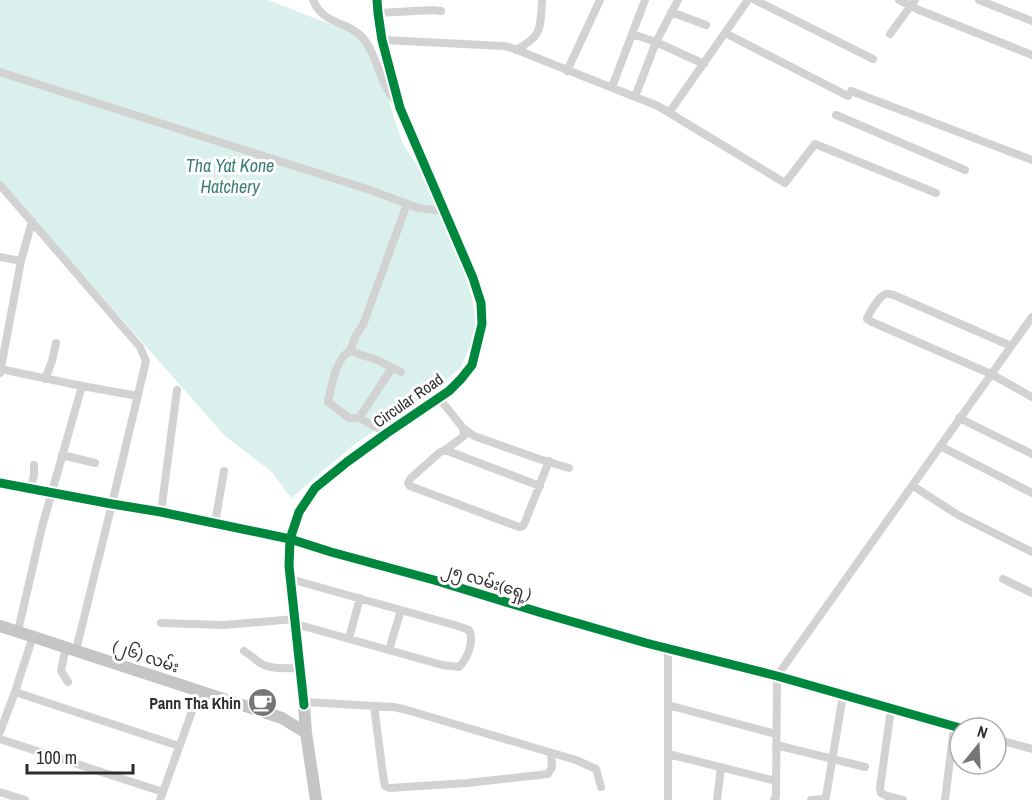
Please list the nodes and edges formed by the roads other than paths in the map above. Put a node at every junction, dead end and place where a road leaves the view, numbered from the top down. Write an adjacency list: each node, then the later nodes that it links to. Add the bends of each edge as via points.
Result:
1 (313, 0): 30 (street, via 322,15 364,40 386,88)
2 (377, 0): 14 (street, Circular Road)
3 (542, 0): 22 (street, via 536,37)
4 (600, 0): 26 (street)
5 (645, 0): 18 (street)
6 (678, 0): 13 (street)
7 (747, 0): 17 (street)
8 (755, 0): 24 (street)
9 (899, 0): 11 (street)
10 (979, 0): 15 (street)
11 (913, 3): 19 (street); 23 (street, via 919,10)
12 (441, 11): 14 (street)
13 (671, 12): 16 (street); 21 (street)
14 (378, 13): 20 (street, Circular Road)
15 (1032, 21)
16 (706, 25)
17 (725, 33): 25 (street); 33 (street, via 850,93)
18 (632, 34): 21 (street); 28 (street)
19 (890, 34)
20 (382, 40): 22 (street, via 504,46); 30 (street, Circular Road)
21 (656, 42): 25 (street); 29 (street)
22 (516, 50): 26 (street)
23 (1032, 55)
24 (873, 59)
25 (701, 63): 31 (street)
26 (567, 71): 28 (street)
27 (0, 72): 37 (street)
28 (612, 87): 29 (street)
29 (635, 97): 31 (street)
30 (400, 108): 38 (street, Circular Road)
31 (667, 111): 36 (street, via 785,183 814,144)
32 (836, 115): 34 (street)
33 (1032, 160)
34 (965, 170)
35 (0, 185): 39 (street)
36 (936, 193)
37 (407, 204): 38 (street); 45 (street, via 363,326)
38 (444, 212): 55 (street, Circular Road, via 473,278 481,303 482,324 471,365)
39 (32, 221): 41 (street); 53 (street, via 140,346 146,361)
40 (0, 257): 41 (street)
41 (21, 261): 47 (street)
42 (1032, 317): 44 (street)
43 (56, 343): 50 (street)
44 (1011, 346): 49 (street); 49 (street, via 888,293 868,315 872,322)
45 (350, 351): 46 (street); 56 (street, via 343,354 328,402 349,418)
46 (392, 368): 48 (street); 56 (street)
47 (0, 371): 50 (street)
48 (401, 372)
49 (991, 374): 54 (street); 57 (street)
50 (45, 379): 51 (street)
51 (82, 386): 53 (street); 63 (street)
52 (177, 390): 76 (street)
53 (138, 396): 75 (street)
54 (1032, 396)
55 (439, 398): 58 (street); 59 (street, Circular Road)
56 (359, 418): 59 (street)
57 (959, 418): 60 (street); 62 (street)
58 (463, 428): 61 (street, via 464,436); 64 (street, via 474,436)
59 (387, 433): 78 (street, Circular Road, via 315,488 299,512)
60 (940, 446): 71 (street); 74 (street)
61 (445, 450): 70 (street); 70 (street, via 411,478 410,486 519,527 525,522)
62 (1032, 454)
63 (62, 455): 65 (street); 73 (street)
64 (549, 462): 67 (street); 70 (street)
65 (95, 463)
66 (33, 465): 72 (street)
67 (569, 468)
68 (224, 471): 77 (street)
69 (0, 483): 72 (street, ၂၅ လမ်း(ရှေ့))
70 (540, 486)
71 (912, 486): 79 (street, via 958,515); 96 (street)
72 (30, 488): 73 (street, ၂၅ လမ်း(ရှေ့))
73 (51, 492): 75 (street, ၂၅ လမ်း(ရှေ့)); 88 (street)
74 (1032, 493)
75 (112, 504): 76 (street, ၂၅ လမ်း(ရှေ့)); 92 (street)
76 (161, 512): 77 (street, ၂၅ လမ်း(ရှေ့))
77 (215, 523): 78 (street, ၂၅ လမ်း(ရှေ့))
78 (290, 539): 80 (street, Circular Road); 91 (street, ၂၅ လမ်း(ရှေ့))
79 (1032, 552)
80 (290, 579): 83 (street); 85 (street, Circular Road)
81 (1003, 579): 82 (street)
82 (1032, 593)
83 (360, 598): 84 (street); 90 (street)
84 (401, 610): 93 (street); 93 (street, via 469,630 471,642 459,667)
85 (295, 622): 86 (street); 90 (street); 95 (street, Circular Road)
86 (161, 623)
87 (0, 626): 88 (main road, (၂၆) လမ်း)
88 (18, 631): 89 (main road, (၂၆) လမ်း)
89 (33, 636): 92 (main road, (၂၆) လမ်း); 98 (street)
90 (349, 638): 93 (street)
91 (668, 648): 96 (street, ၂၅ လမ်း(ရှေ့)); 102 (street)
92 (71, 649): 97 (street, via 62,671); 99 (main road, (၂၆) လမ်း)
93 (389, 650)
94 (244, 651): 95 (street, via 267,667)
95 (300, 668): 101 (street, Circular Road)
96 (777, 676): 100 (street, ၂၅ လမ်း(ရှေ့)); 109 (street)
97 (68, 682)
98 (15, 692): 107 (street); 113 (street)
99 (199, 692): 105 (main road, (၂၆) လမ်း); 113 (street)
100 (843, 695): 104 (street, ၂၅ လမ်း(ရှေ့)); 117 (street)
101 (304, 704): 103 (street); 105 (main road, via 294,715); 108 (main road)
102 (668, 705): 109 (street); 116 (street)
103 (374, 706): 115 (street, via 407,710); 115 (street, via 387,788 548,774)
104 (891, 709): 106 (street, ၂၅ လမ်း(ရှေ့)); 131 (street, via 880,788 881,793)
105 (282, 718): 108 (main road, (၂၆) လမ်း)
106 (948, 725)
107 (0, 732)
108 (306, 734): 126 (main road)
109 (776, 734): 112 (street)
110 (0, 739): 124 (street)
111 (1008, 742): 114 (street)
112 (776, 745): 117 (street); 121 (street)
113 (179, 746): 124 (street)
114 (1032, 749)
115 (551, 753): 122 (street, via 596,770)
116 (668, 754): 118 (street); 127 (street)
117 (832, 759): 119 (street); 130 (street, via 826,797)
118 (721, 767): 121 (street); 128 (street)
119 (865, 767)
120 (949, 776): 132 (street)
121 (776, 781): 129 (street)
122 (601, 787)
123 (0, 792): 125 (street)
124 (162, 796)
125 (25, 800)
126 (316, 800)
127 (668, 800)
128 (717, 800)
129 (774, 800)
130 (810, 800)
131 (903, 800)
132 (945, 800)

